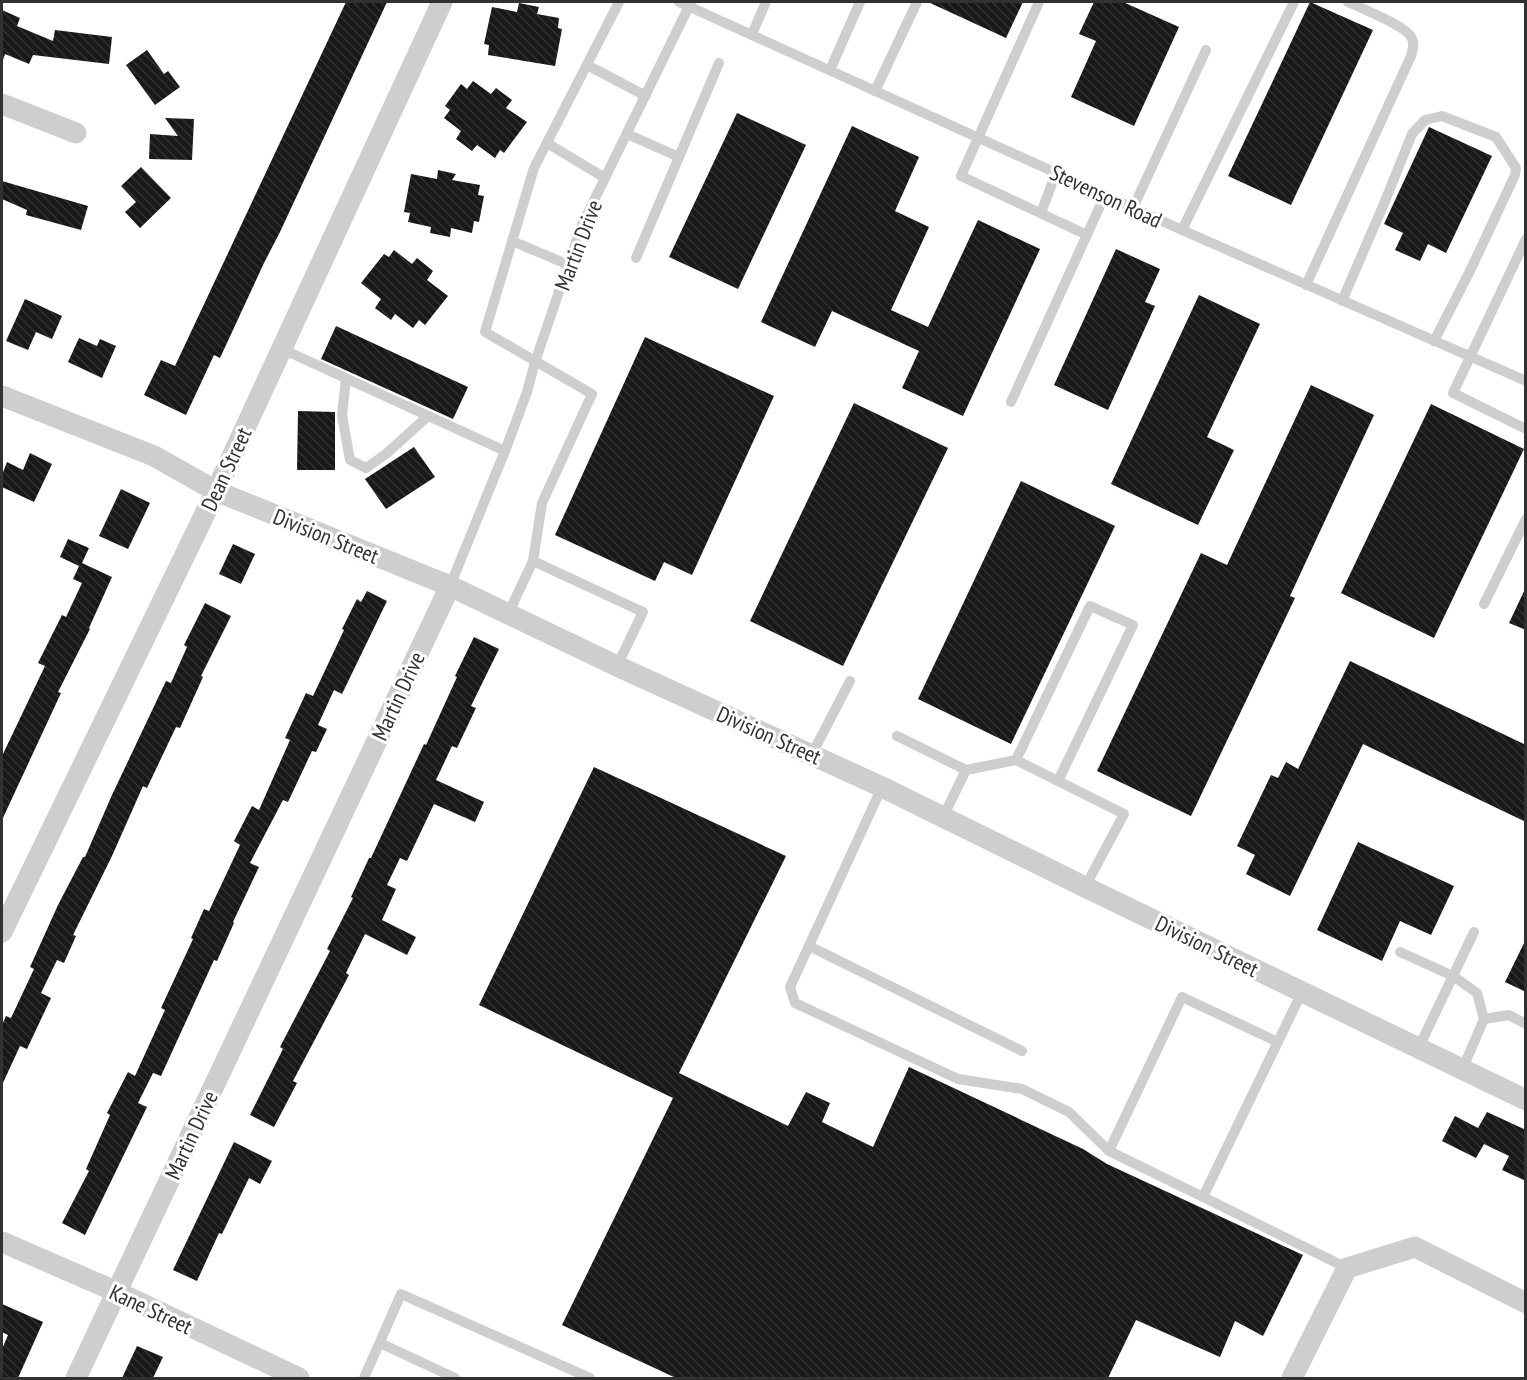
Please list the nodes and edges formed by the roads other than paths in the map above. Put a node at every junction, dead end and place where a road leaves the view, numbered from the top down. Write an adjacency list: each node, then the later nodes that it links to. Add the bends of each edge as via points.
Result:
1 (442, 2): 37 (street, Dean Street)
2 (619, 2): 13 (lane)
3 (766, 2): 10 (lane)
4 (860, 2): 14 (lane)
5 (917, 2): 15 (lane)
6 (1039, 2): 20 (lane)
7 (1294, 2): 28 (lane)
8 (1348, 2): 34 (lane, via 1404,29 1412,37 1413,47)
9 (687, 3): 10 (lane, Stevenson Road); 16 (lane, Martin Drive)
10 (752, 34): 14 (lane, Stevenson Road)
11 (1206, 50): 26 (lane)
12 (719, 63): 22 (lane)
13 (588, 65): 16 (lane); 21 (lane)
14 (830, 70): 15 (lane, Stevenson Road)
15 (875, 90): 20 (lane, Stevenson Road)
16 (646, 96): 19 (lane, Martin Drive)
17 (2, 104): 18 (street)
18 (76, 133)
19 (627, 134): 22 (lane); 24 (lane, Martin Drive)
20 (978, 138): 23 (lane, Stevenson Road); 27 (lane, via 961,176)
21 (547, 143): 24 (lane); 31 (lane, via 534,168)
22 (679, 157): 32 (lane)
23 (1056, 173): 25 (lane, Stevenson Road); 27 (lane)
24 (605, 178): 33 (lane, Martin Drive, via 581,227)
25 (1105, 195): 26 (lane, Stevenson Road); 29 (lane)
26 (1133, 208): 28 (lane, Stevenson Road)
27 (1041, 213): 29 (lane)
28 (1182, 231): 34 (lane, Stevenson Road)
29 (1087, 235): 43 (lane)
30 (1526, 239): 38 (lane)
31 (512, 241): 33 (lane); 39 (lane, via 485,332)
32 (636, 258)
33 (569, 265): 39 (lane, Martin Drive)
34 (1306, 285): 35 (lane, Stevenson Road)
35 (1341, 300): 36 (lane, Stevenson Road); 36 (lane, via 1412,134 1425,120 1442,116 1496,137 1516,168 1515,175)
36 (1434, 341): 38 (lane, Stevenson Road)
37 (282, 349): 40 (lane); 47 (street, Dean Street)
38 (1470, 357): 41 (lane, Stevenson Road); 45 (lane, via 1453,393)
39 (535, 362): 46 (lane, Martin Drive); 49 (lane, via 592,394 542,503)
40 (346, 379): 44 (lane); 44 (lane, via 342,415 350,460 366,468)
41 (1526, 381)
42 (2, 396): 47 (street, Division Street, via 154,456)
43 (1011, 402)
44 (428, 416): 46 (lane)
45 (1526, 429)
46 (505, 451): 50 (lane, Martin Drive)
47 (216, 491): 50 (street, Division Street); 63 (street, Dean Street)
48 (1526, 519): 51 (lane)
49 (533, 561): 52 (lane); 53 (lane, via 643,612)
50 (450, 586): 52 (street, Division Street); 80 (street, Martin Drive)
51 (1484, 604)
52 (508, 614): 53 (street, Division Street)
53 (617, 666): 56 (street, Division Street)
54 (850, 681): 56 (lane)
55 (897, 736): 58 (lane)
56 (812, 754): 60 (street, Division Street)
57 (1016, 760): 58 (lane); 59 (lane); 59 (lane, via 1090,606 1133,625)
58 (966, 770): 61 (lane)
59 (1058, 781): 62 (lane, via 1124,814)
60 (882, 787): 61 (street, Division Street); 65 (lane)
61 (943, 817): 62 (street, Division Street)
62 (1085, 887): 68 (street, Division Street)
63 (2, 932)
64 (1474, 932): 67 (lane)
65 (809, 946): 73 (lane); 76 (lane, via 790,987 795,1003 958,1079 1022,1089 1069,1112)
66 (1400, 952): 67 (lane)
67 (1453, 976): 69 (lane, via 1477,993); 72 (lane)
68 (1302, 992): 71 (lane); 72 (street, Division Street)
69 (1484, 1019): 70 (lane, via 1509,1015); 74 (lane)
70 (1526, 1024)
71 (1278, 1042): 76 (lane, via 1182,997); 77 (lane)
72 (1418, 1049): 74 (street, Division Street)
73 (1022, 1051)
74 (1462, 1070): 75 (street, Division Street)
75 (1526, 1100)
76 (1109, 1151): 77 (lane)
77 (1203, 1197): 79 (lane)
78 (2, 1242): 80 (street, Kane Street)
79 (1347, 1268): 81 (street, via 1415,1247); 88 (street)
80 (117, 1292): 83 (street, Martin Drive); 84 (street, Kane Street)
81 (1526, 1302)
82 (380, 1343): 85 (lane); 86 (lane); 87 (lane, via 401,1294)
83 (76, 1378)
84 (300, 1378)
85 (364, 1378)
86 (455, 1378)
87 (590, 1378)
88 (1292, 1378)

